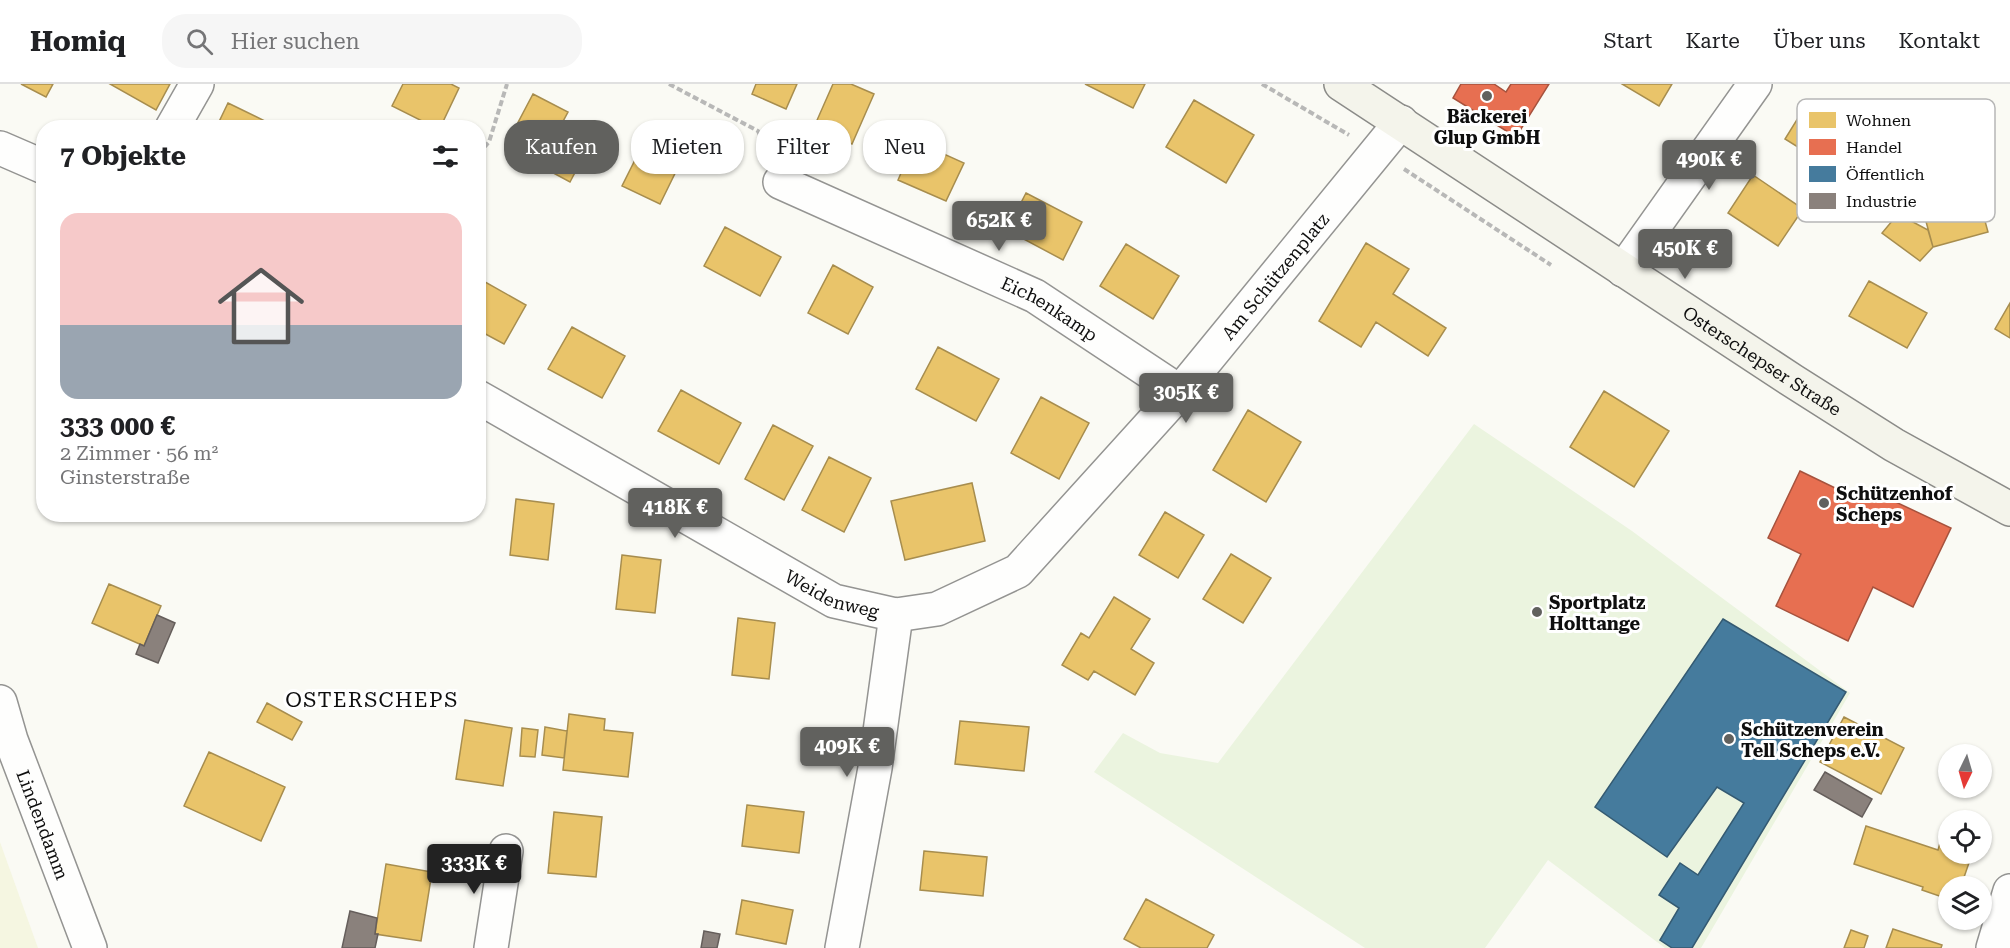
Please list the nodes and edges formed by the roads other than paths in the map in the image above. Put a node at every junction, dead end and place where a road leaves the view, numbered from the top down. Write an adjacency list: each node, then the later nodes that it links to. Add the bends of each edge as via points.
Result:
1 (196, 84): 4 (street)
2 (1341, 84): 5 (main road, Osterschepser Straße)
3 (1755, 84): 9 (street)
4 (176, 120)
5 (1401, 123): 9 (main road, Osterschepser Straße); 10 (street, Am Schützenplatz)
6 (0, 148): 7 (street)
7 (36, 164)
8 (780, 182): 10 (street, Eichenkamp, via 1035,296)
9 (1623, 270): 12 (main road, Osterschepser Straße, via 1885,440)
10 (1180, 392): 13 (street, Am Schützenplatz, via 1018,571 937,609)
11 (486, 402): 13 (street, Weidenweg, via 834,602)
12 (2010, 509)
13 (896, 615): 19 (street, Weidenweg, via 875,768)
14 (0, 702): 17 (street, Lindendamm, via 10,740)
15 (506, 851): 18 (street)
16 (2010, 891): 20 (street)
17 (90, 948)
18 (491, 948)
19 (842, 948)
20 (1993, 948)

